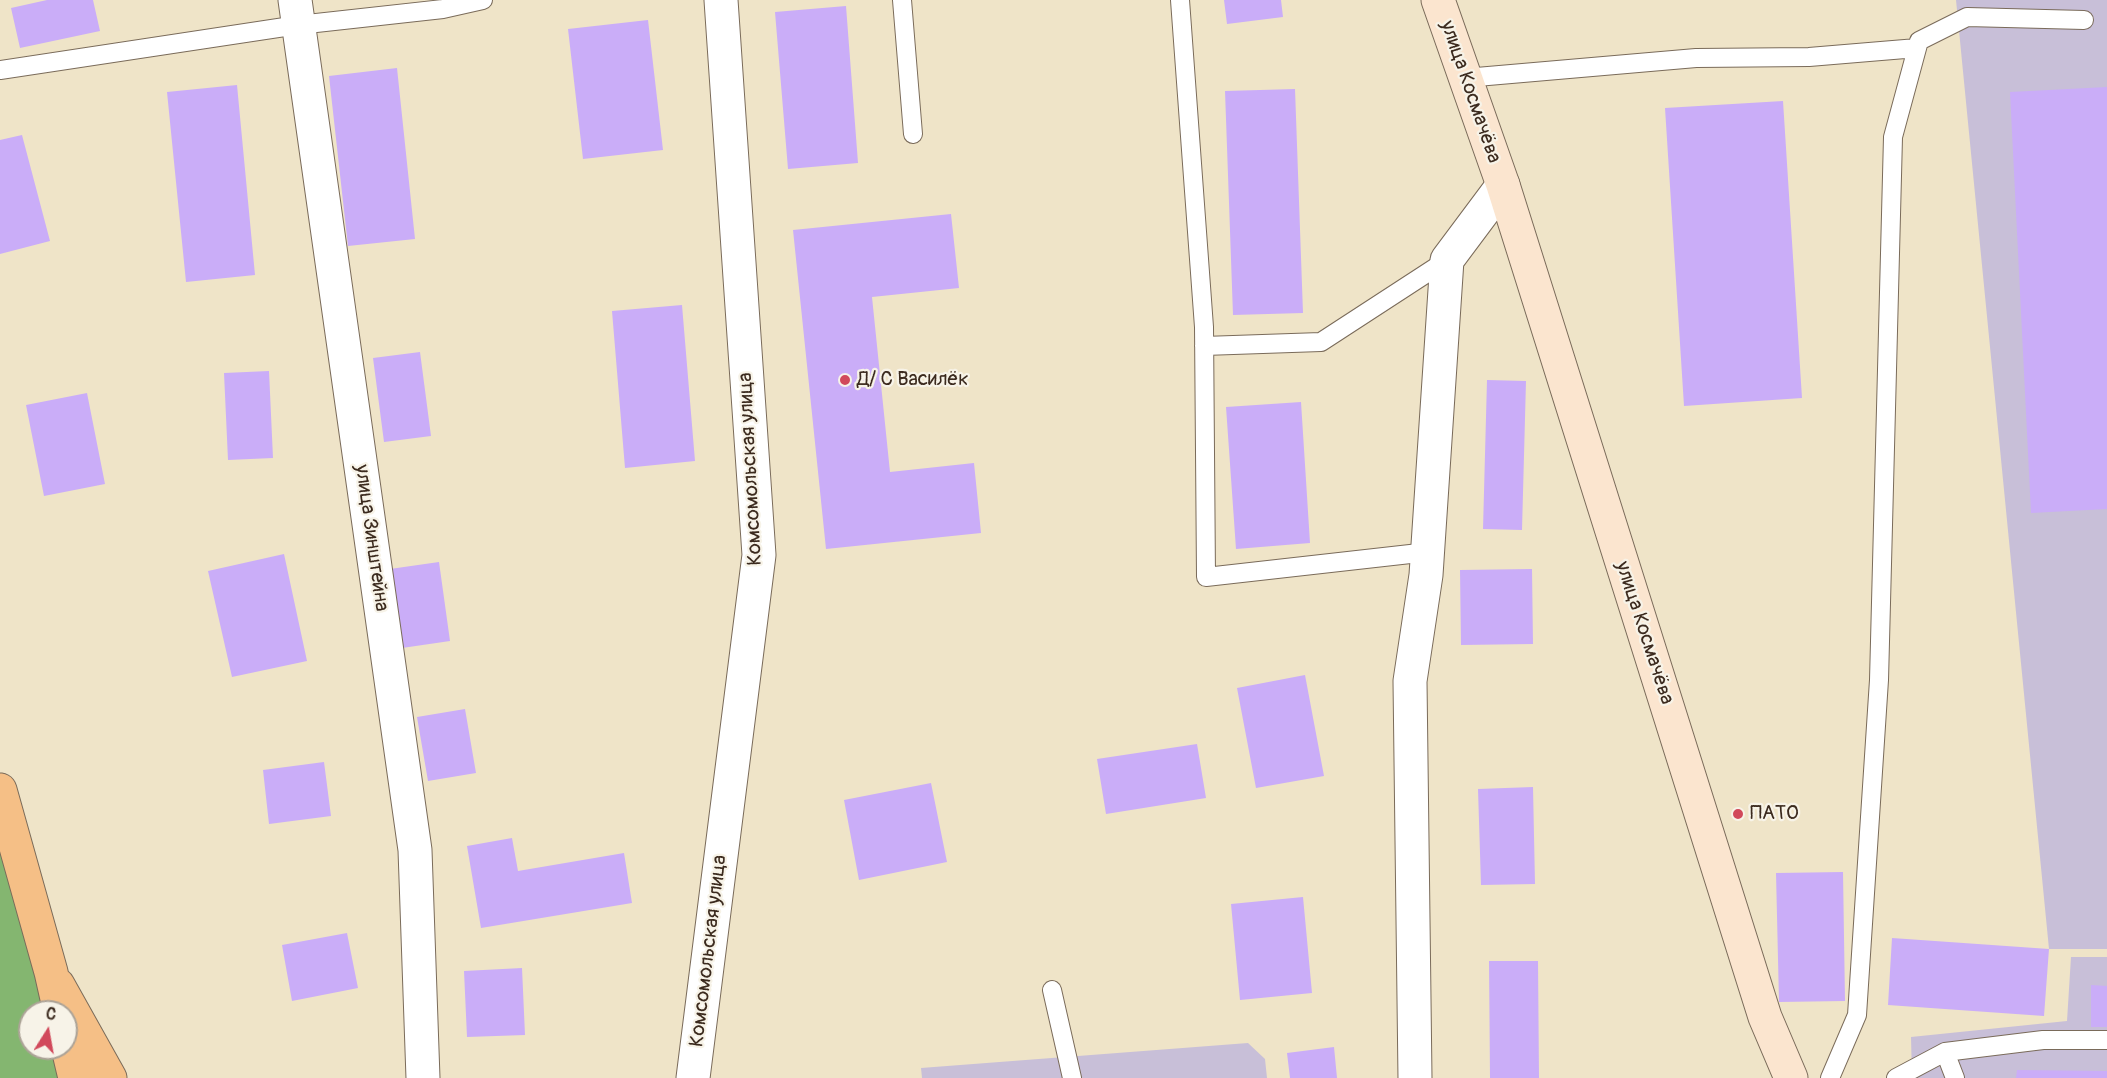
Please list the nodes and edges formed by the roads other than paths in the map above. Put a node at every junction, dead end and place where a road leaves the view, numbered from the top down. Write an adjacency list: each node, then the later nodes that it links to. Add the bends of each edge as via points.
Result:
1 (483, 0): 6 (lane, via 443,9)
2 (721, 0): 26 (street, Комсомольская улица, via 759,555)
3 (902, 0): 11 (lane)
4 (1180, 0): 14 (lane)
5 (1438, 0): 10 (main road, улица Космачёва)
6 (296, 13): 9 (lane); 25 (street, улица Зинштейна, via 415,849)
7 (2084, 20): 8 (lane, via 1967,17 1918,41)
8 (1917, 48): 10 (lane, via 1809,57 1696,58); 30 (lane, via 1893,137 1878,680 1857,1015)
9 (0, 70)
10 (1465, 78): 12 (main road, улица Космачёва)
11 (913, 134)
12 (1503, 185): 13 (street, улица Космачёва); 29 (main road, улица Космачёва, via 1766,1017)
13 (1447, 260): 14 (lane, via 1321,342); 15 (street)
14 (1204, 346): 15 (lane, via 1206,577)
15 (1428, 552): 28 (street, via 1410,681)
16 (0, 790): 17 (main road)
17 (51, 972): 19 (main road); 24 (main road)
18 (1052, 990): 27 (lane)
19 (57, 1000)
20 (2107, 1040): 21 (lane, via 2043,1040)
21 (1945, 1052): 31 (lane); 32 (lane)
22 (71, 1060): 23 (main road)
23 (75, 1078)
24 (110, 1078)
25 (423, 1078)
26 (693, 1078)
27 (1072, 1078)
28 (1415, 1078)
29 (1791, 1078)
30 (1830, 1078)
31 (1896, 1078)
32 (1955, 1078)

